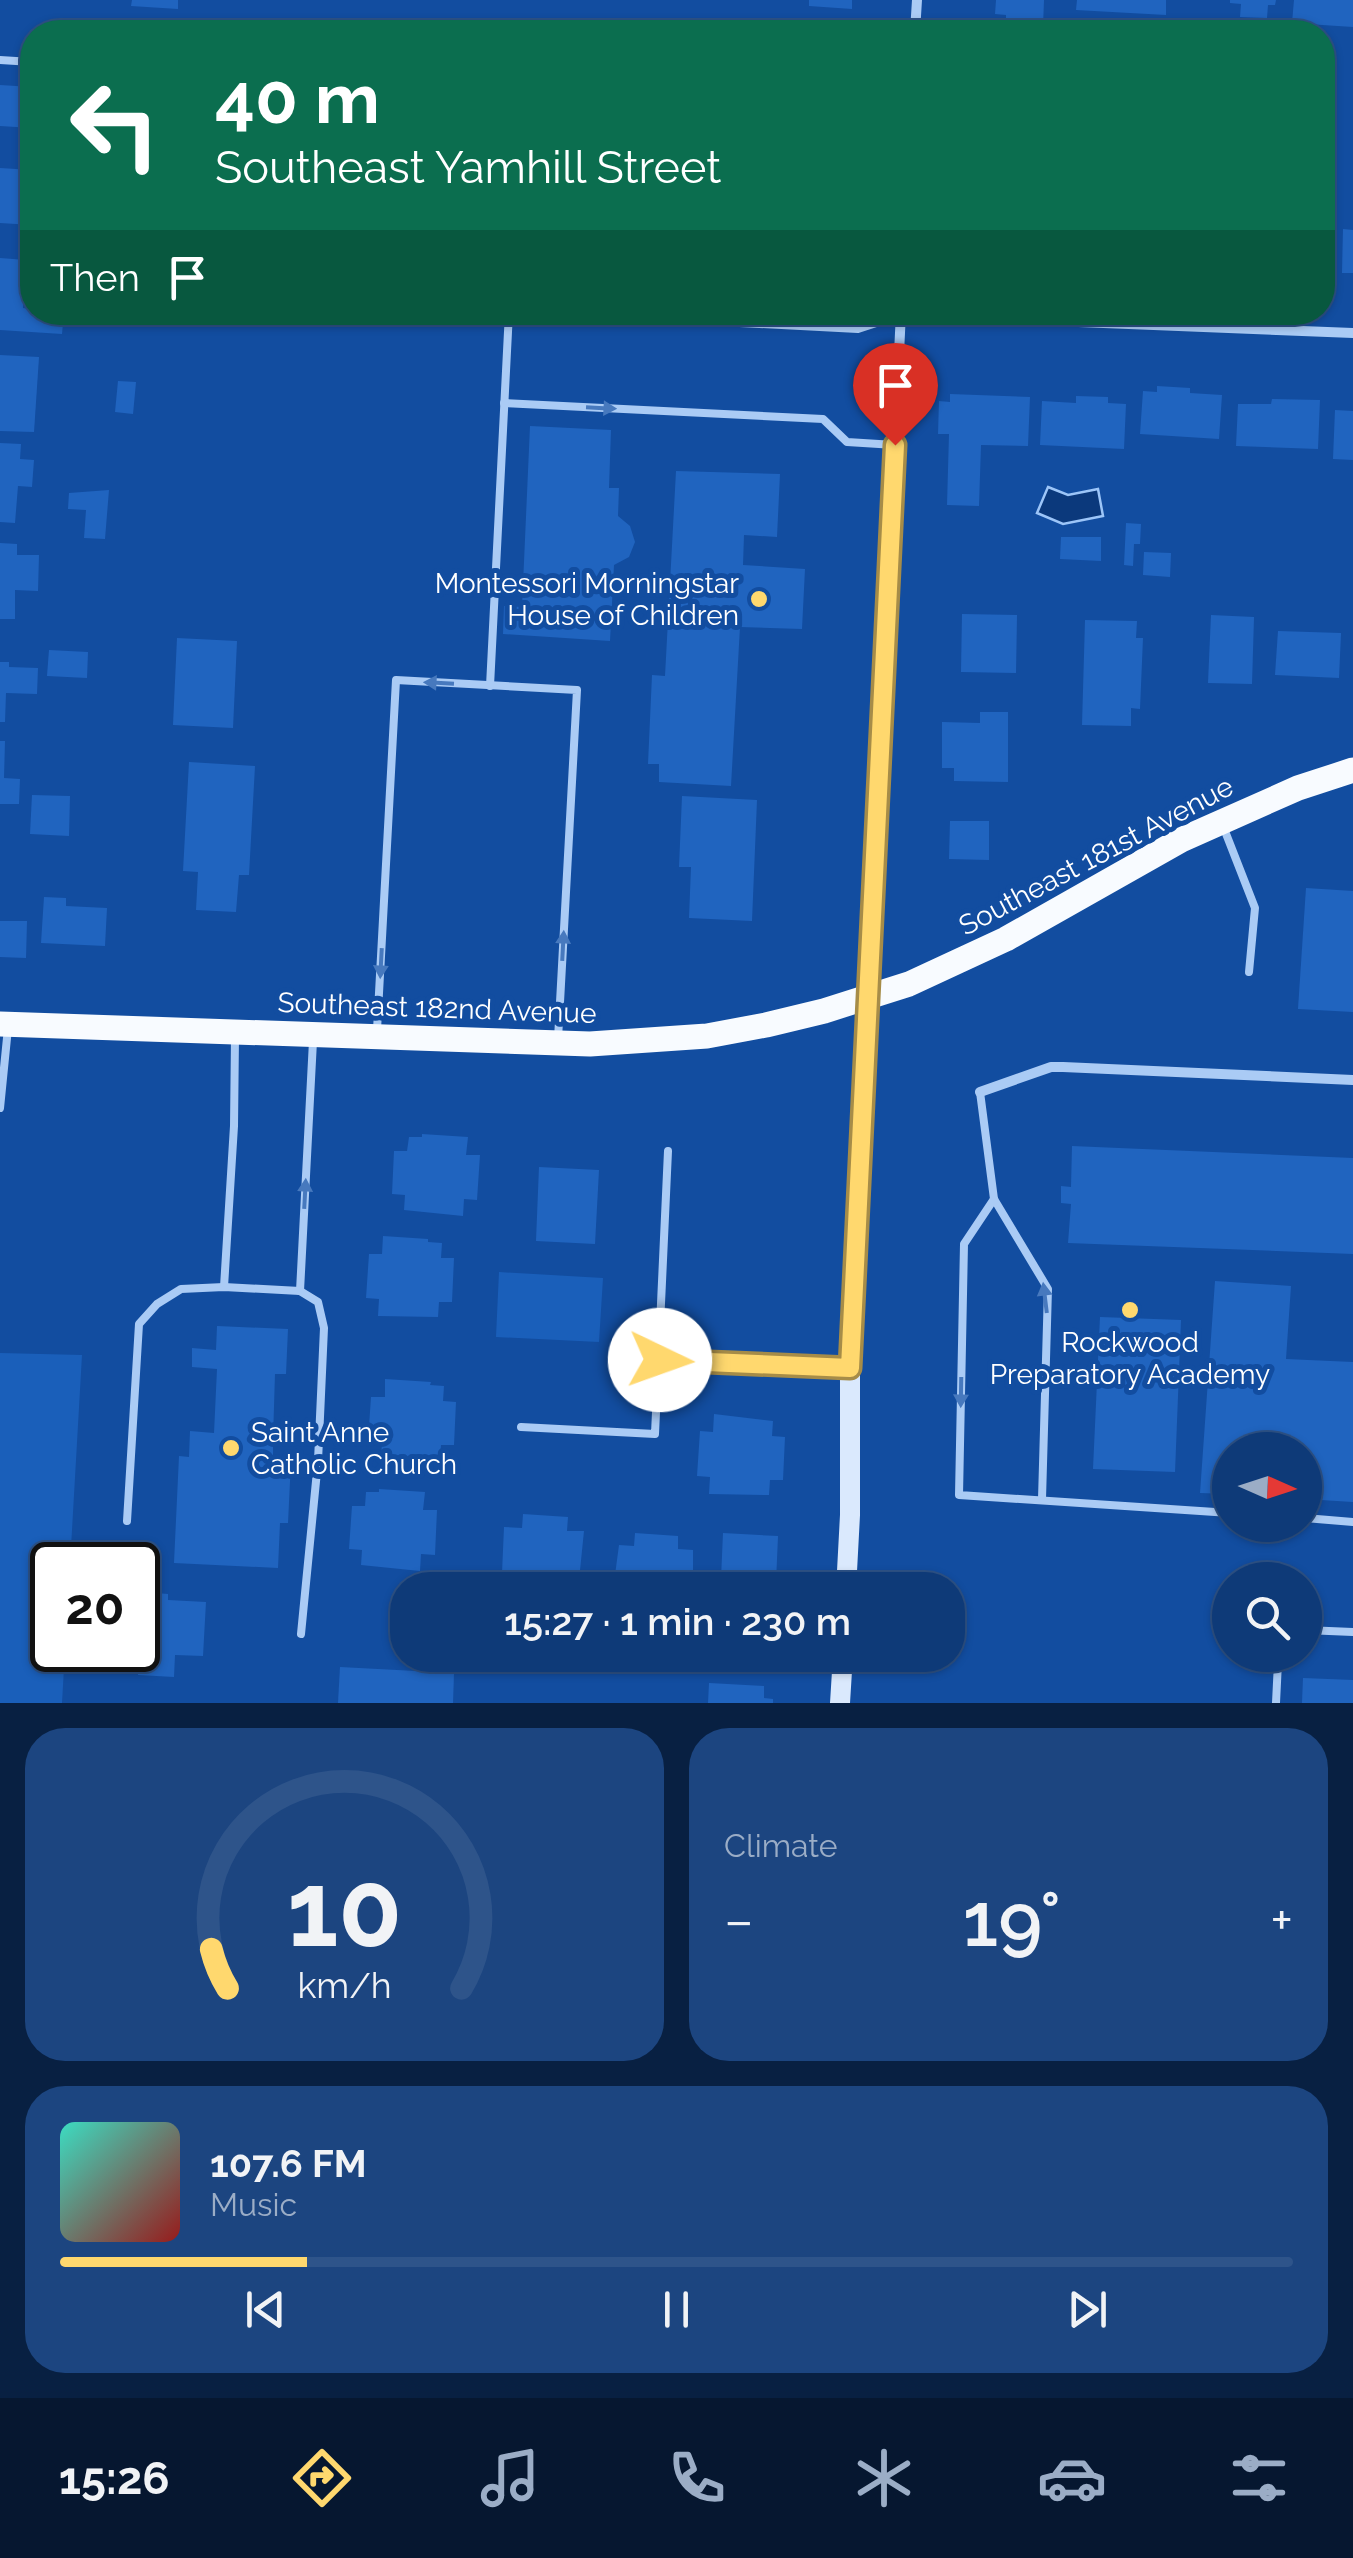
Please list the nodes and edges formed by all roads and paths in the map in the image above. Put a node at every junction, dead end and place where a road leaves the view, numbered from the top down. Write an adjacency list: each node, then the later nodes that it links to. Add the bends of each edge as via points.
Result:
1 (507, 325): 7 (lane)
2 (779, 325): 3 (lane)
3 (869, 325)
4 (900, 325): 8 (street)
5 (1163, 325): 6 (street)
6 (1353, 333)
7 (504, 403): 8 (lane, one-way to 8, via 823,419 847,442); 9 (lane)
8 (895, 445): 13 (street)
9 (490, 686): 17 (lane, one-way to 17, via 396,680); 18 (lane, one-way to 9, via 577,690)
10 (1353, 770): 11 (main road, Southeast 181st Avenue)
11 (1222, 822): 12 (lane, via 1256,908); 13 (main road, Southeast 181st Avenue, via 1006,939)
12 (1249, 972)
13 (868, 998): 18 (main road, Southeast 182nd Avenue, via 707,1036); 27 (street)
14 (4, 1024): 15 (main road, Southeast 182nd Avenue); 21 (lane)
15 (235, 1032): 16 (main road, Southeast 182nd Avenue); 24 (lane)
16 (314, 1034): 17 (main road, Southeast 182nd Avenue); 25 (lane, one-way to 16)
17 (377, 1036): 18 (main road, Southeast 182nd Avenue)
18 (558, 1044)
19 (1353, 1080): 20 (street, via 1063,1067)
20 (980, 1092): 23 (lane)
21 (0, 1108)
22 (668, 1150): 26 (lane)
23 (994, 1199): 29 (lane, one-way to 23, via 1048,1289); 29 (lane, one-way to 29, via 964,1244 958,1494)
24 (224, 1288): 25 (lane); 32 (lane, via 181,1290 139,1324)
25 (300, 1292): 37 (lane, via 318,1302 324,1328)
26 (660, 1360): 27 (lane); 28 (lane, via 655,1434)
27 (850, 1368): 34 (street)
28 (521, 1427)
29 (1042, 1500): 30 (lane)
30 (1212, 1512)
31 (1322, 1519): 33 (lane)
32 (127, 1521)
33 (1353, 1522)
34 (847, 1572)
35 (1322, 1631): 36 (lane)
36 (1353, 1632)
37 (301, 1634)
38 (842, 1672): 40 (street)
39 (1278, 1672): 41 (lane)
40 (840, 1703)
41 (1276, 1703)

